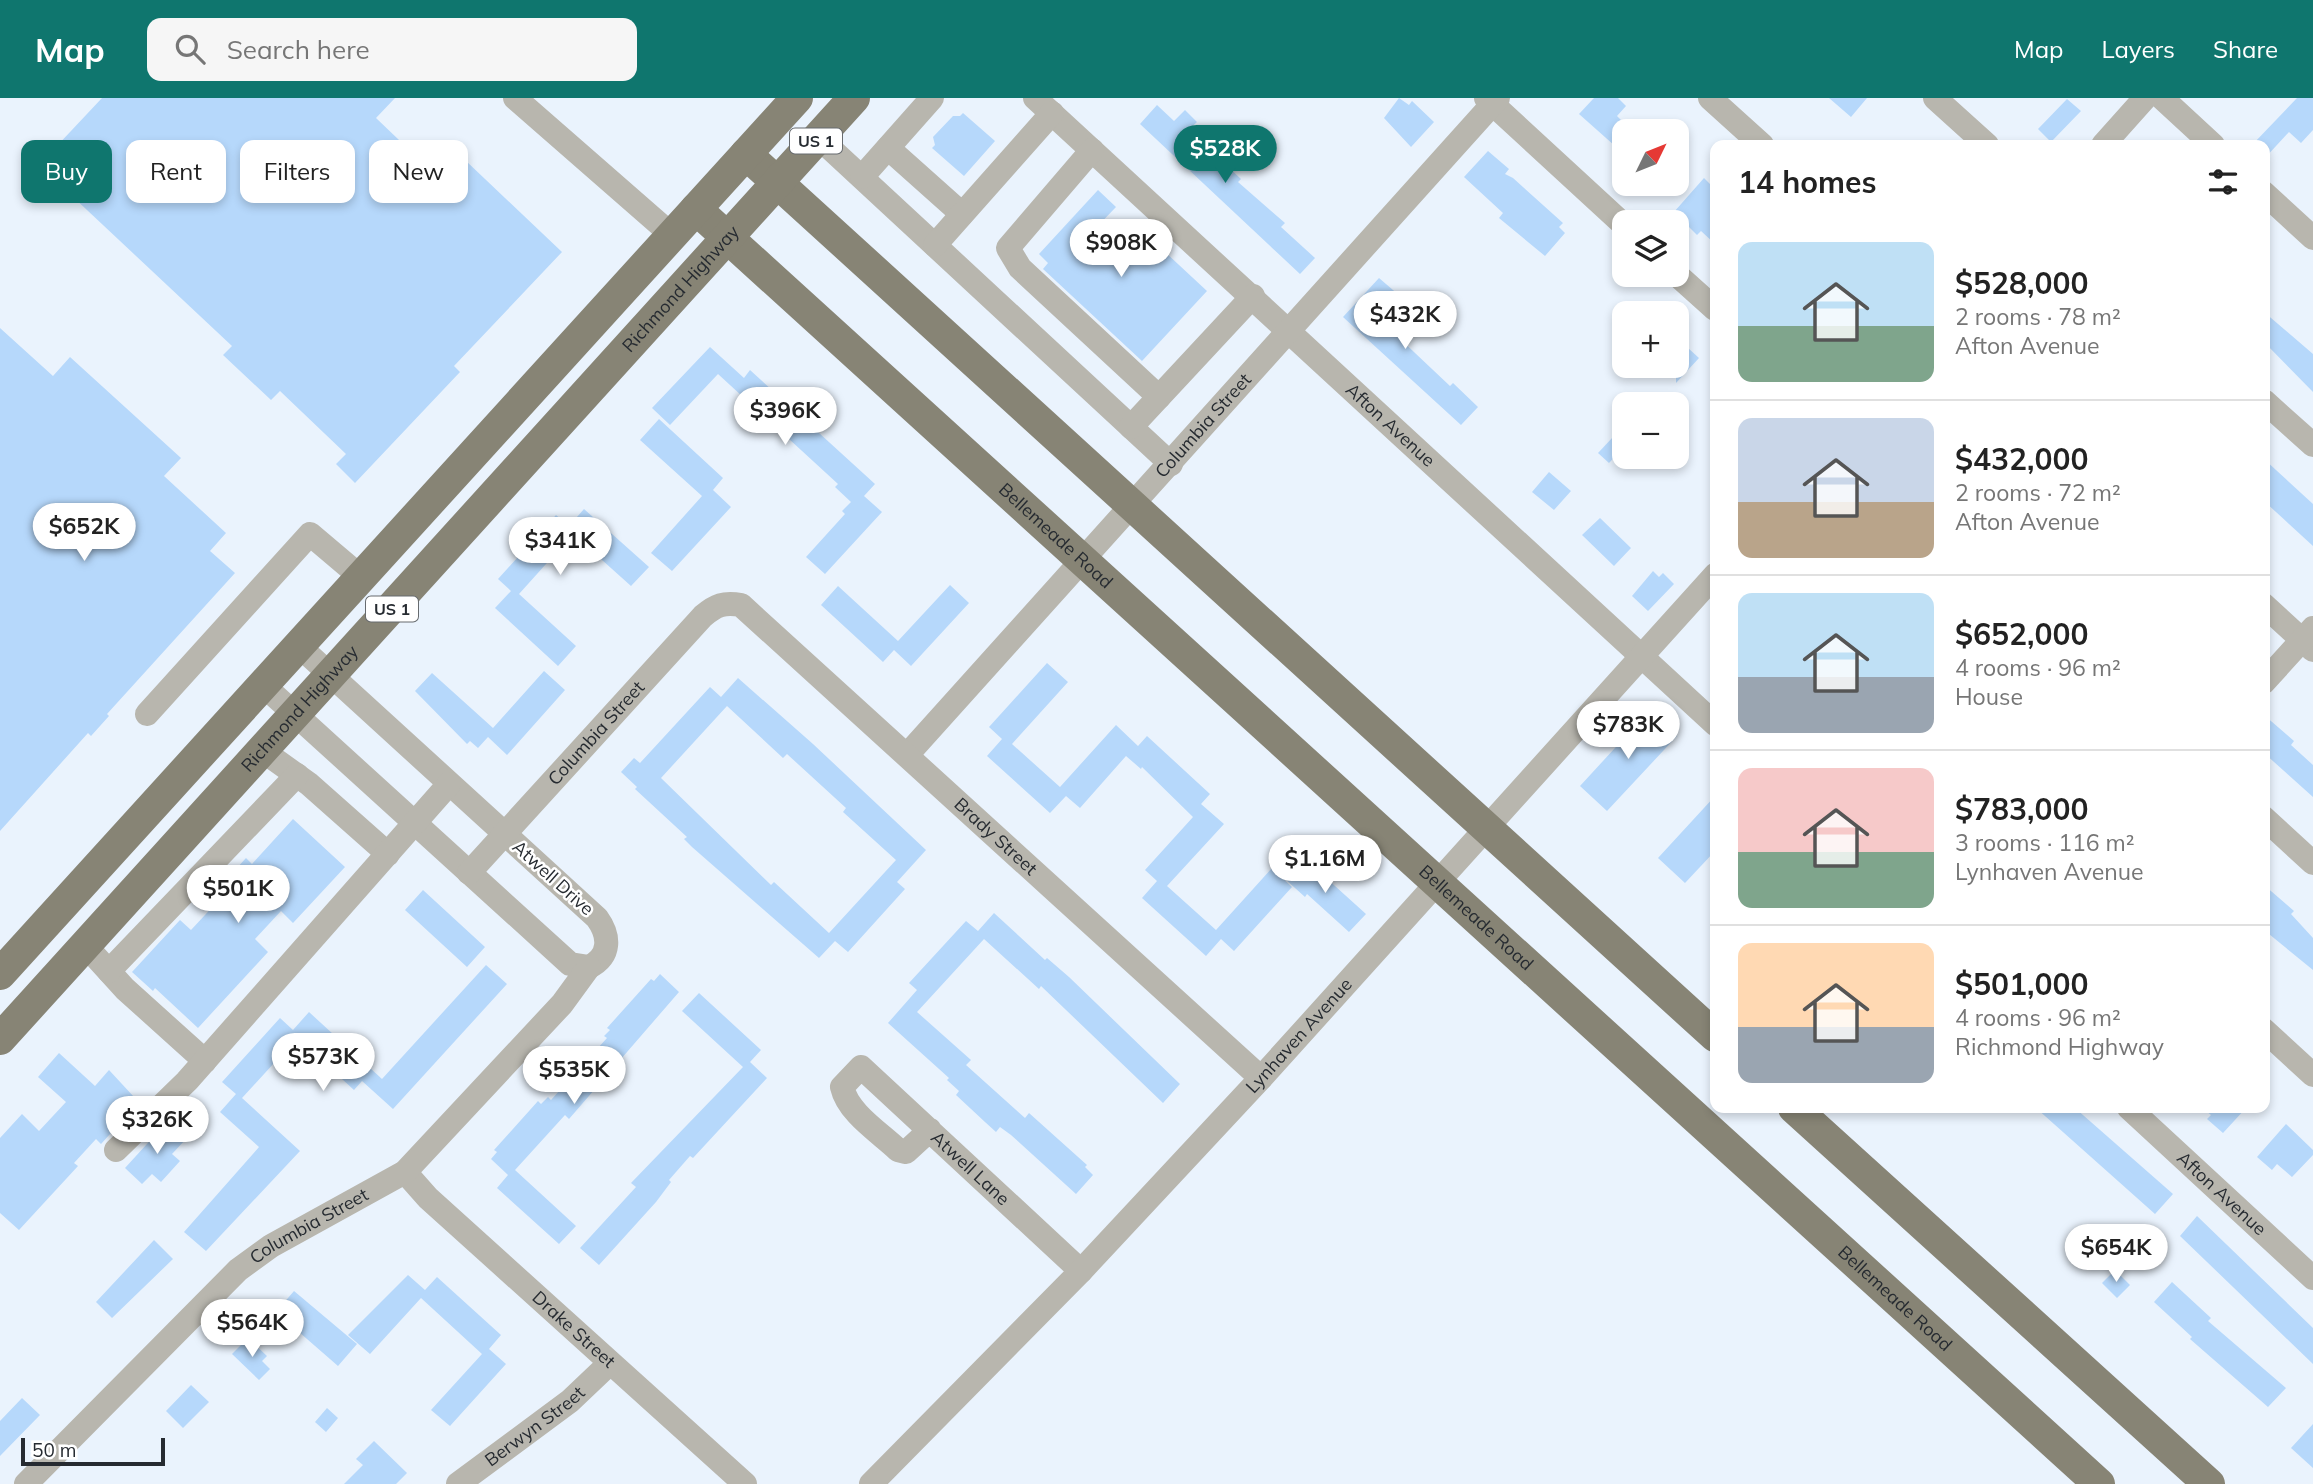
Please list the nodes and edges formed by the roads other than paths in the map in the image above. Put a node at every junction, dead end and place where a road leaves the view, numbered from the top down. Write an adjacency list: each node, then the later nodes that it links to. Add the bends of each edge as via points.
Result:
1 (515, 98): 25 (street)
2 (797, 98): 18 (main road, US 1)
3 (854, 98): 11 (main road, Richmond Highway / US 1)
4 (1710, 98): 12 (street)
5 (1935, 98): 13 (street)
6 (2144, 98): 14 (street)
7 (2162, 98): 15 (street)
8 (1492, 100): 24 (street); 32 (street, Columbia Street)
9 (924, 101): 16 (street)
10 (1045, 104): 17 (street, Afton Avenue); 23 (street)
11 (819, 138): 19 (street); 20 (main road, Richmond Highway / US 1)
12 (1756, 140)
13 (1981, 140)
14 (2107, 140)
15 (2208, 140)
16 (888, 148): 19 (street); 23 (street)
17 (1091, 150): 30 (street, Afton Avenue); 33 (street, via 1008,248 1020,268)
18 (746, 154): 20 (main road); 22 (main road, US 1)
19 (862, 177): 28 (street)
20 (778, 184): 26 (main road, Richmond Highway / US 1); 38 (main road)
21 (2270, 199): 27 (street)
22 (696, 209): 25 (main road, US 1); 26 (main road, Bellemeade Road)
23 (962, 214): 28 (street)
24 (1612, 214)
25 (673, 236): 40 (main road, US 1)
26 (729, 239): 39 (main road, Bellemeade Road); 47 (main road, Richmond Highway / US 1)
27 (2313, 239)
28 (934, 245): 35 (street)
29 (1689, 286): 31 (street)
30 (1252, 296): 32 (street, Afton Avenue); 33 (street)
31 (1710, 305)
32 (1290, 330): 37 (street, Columbia Street); 46 (street, Afton Avenue)
33 (1159, 397): 35 (street)
34 (2270, 406): 36 (street)
35 (1131, 427): 37 (street)
36 (2313, 445)
37 (1171, 464): 38 (street, Columbia Street)
38 (1133, 507): 39 (street, Columbia Street); 59 (main road)
39 (1084, 560): 54 (street, Columbia Street); 64 (main road, Bellemeade Road)
40 (362, 578): 45 (main road, US 1); 50 (street, via 310,534)
41 (1710, 581): 46 (street, Lynhaven Avenue)
42 (728, 602): 54 (street, Brady Street, via 753,614); 60 (street, Columbia Street, via 703,616)
43 (2270, 610): 44 (street)
44 (2309, 639): 48 (street)
45 (299, 646): 47 (street, Atwell Drive); 49 (main road, US 1)
46 (1642, 656): 52 (street, Afton Avenue); 59 (street, Lynhaven Avenue)
47 (331, 676): 51 (main road, Richmond Highway / US 1); 56 (street, Atwell Drive)
48 (2270, 676)
49 (263, 685): 51 (street); 68 (main road, US 1)
50 (148, 714)
51 (295, 715): 53 (main road, Richmond Highway / US 1); 57 (street)
52 (1710, 719)
53 (263, 751): 55 (street); 65 (main road, Richmond Highway / US 1)
54 (907, 755): 74 (street, Brady Street)
55 (296, 775): 61 (street); 67 (street)
56 (449, 783): 57 (street); 60 (street, Atwell Drive)
57 (415, 824): 61 (street); 63 (street)
58 (2270, 824): 62 (street)
59 (1487, 829): 64 (street, Lynhaven Avenue); 69 (main road)
60 (505, 834): 63 (street, Columbia Street); 66 (street, Atwell Drive, via 603,927 607,950)
61 (388, 855): 72 (street)
62 (2313, 863)
63 (469, 873): 66 (street, via 570,964)
64 (1438, 882): 74 (street, Lynhaven Avenue); 87 (main road, Bellemeade Road)
65 (85, 945): 67 (street); 70 (main road, Richmond Highway / US 1)
66 (589, 967): 79 (street, Columbia Street, via 562,1004)
67 (109, 971): 72 (street)
68 (0, 974)
69 (1710, 1031)
70 (1, 1035)
71 (2270, 1036): 73 (street)
72 (205, 1061): 78 (street)
73 (2313, 1075)
74 (1261, 1078): 80 (street, Lynhaven Avenue)
75 (1800, 1113): 88 (main road)
76 (2134, 1113): 81 (street, Afton Avenue)
77 (930, 1130): 77 (street, Atwell Lane, via 861,1067 842,1087 856,1111 898,1150 906,1152); 80 (street, Atwell Lane)
78 (116, 1150)
79 (405, 1172): 82 (street, Drake Street); 83 (street, Columbia Street, via 271,1246 238,1270)
80 (1081, 1270): 86 (street, Lynhaven Avenue)
81 (2313, 1278)
82 (610, 1363): 84 (street, Berwyn Street, via 570,1401); 85 (street, Drake Street)
83 (26, 1484)
84 (458, 1484)
85 (745, 1484)
86 (871, 1484)
87 (2099, 1484)
88 (2208, 1484)

